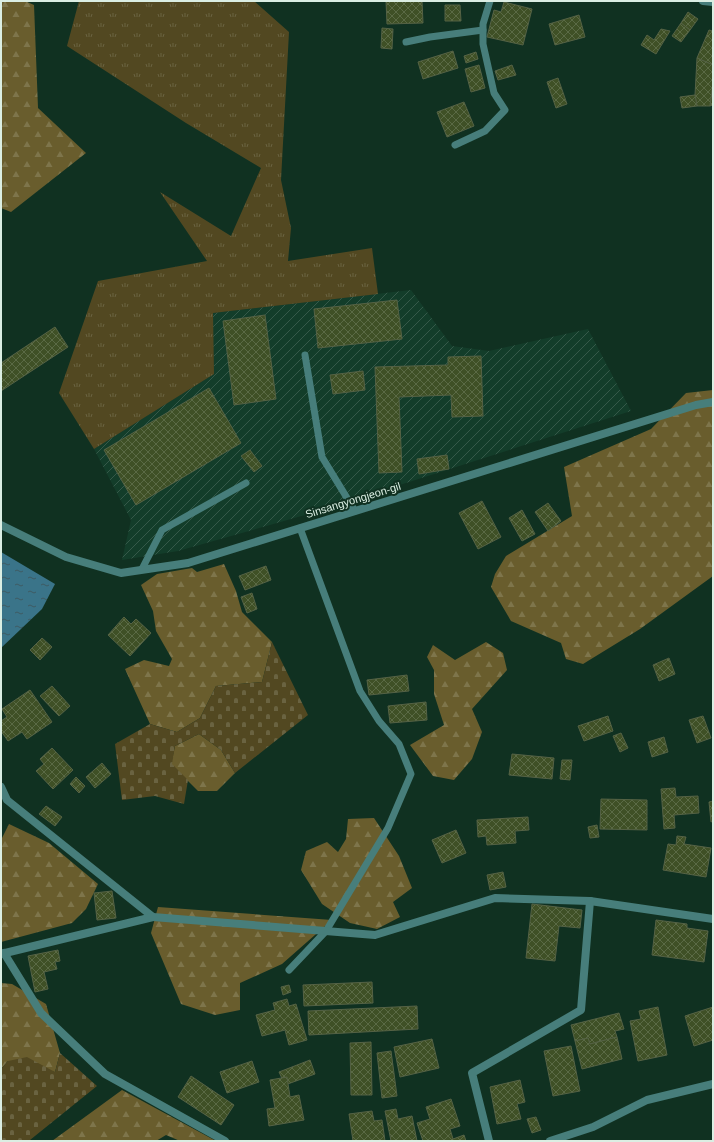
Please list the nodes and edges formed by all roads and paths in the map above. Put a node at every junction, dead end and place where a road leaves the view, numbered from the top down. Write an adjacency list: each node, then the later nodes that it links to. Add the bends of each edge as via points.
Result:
1 (490, 1): 4 (lane)
2 (703, 1): 3 (street)
3 (713, 2)
4 (483, 30): 5 (lane); 6 (lane, via 483,44 494,93 505,110 485,131)
5 (406, 42)
6 (455, 145)
7 (305, 355): 10 (lane, via 322,457)
8 (713, 402): 10 (street, Sinsangyongjeon-gil, via 696,404)
9 (246, 483): 13 (lane, via 162,530)
10 (355, 511): 12 (street, Sinsangyongjeon-gil)
11 (1, 525): 13 (street, Sinsangyongjeon-gil, via 66,557 121,572)
12 (300, 528): 13 (street, Sinsangyongjeon-gil, via 188,563); 18 (lane, via 360,690 379,721 398,744 410,774 388,828)
13 (142, 569)
14 (1, 788): 16 (street, via 7,800)
15 (590, 901): 17 (street); 18 (street, via 495,898 375,935); 23 (street, via 581,1010 472,1073)
16 (153, 917): 18 (street); 19 (street)
17 (713, 919)
18 (326, 931): 20 (lane)
19 (3, 954): 22 (street, via 41,1013 105,1074)
20 (290, 970)
21 (713, 1084): 24 (street, via 647,1100 593,1127)
22 (225, 1141)
23 (489, 1141)
24 (550, 1141)

